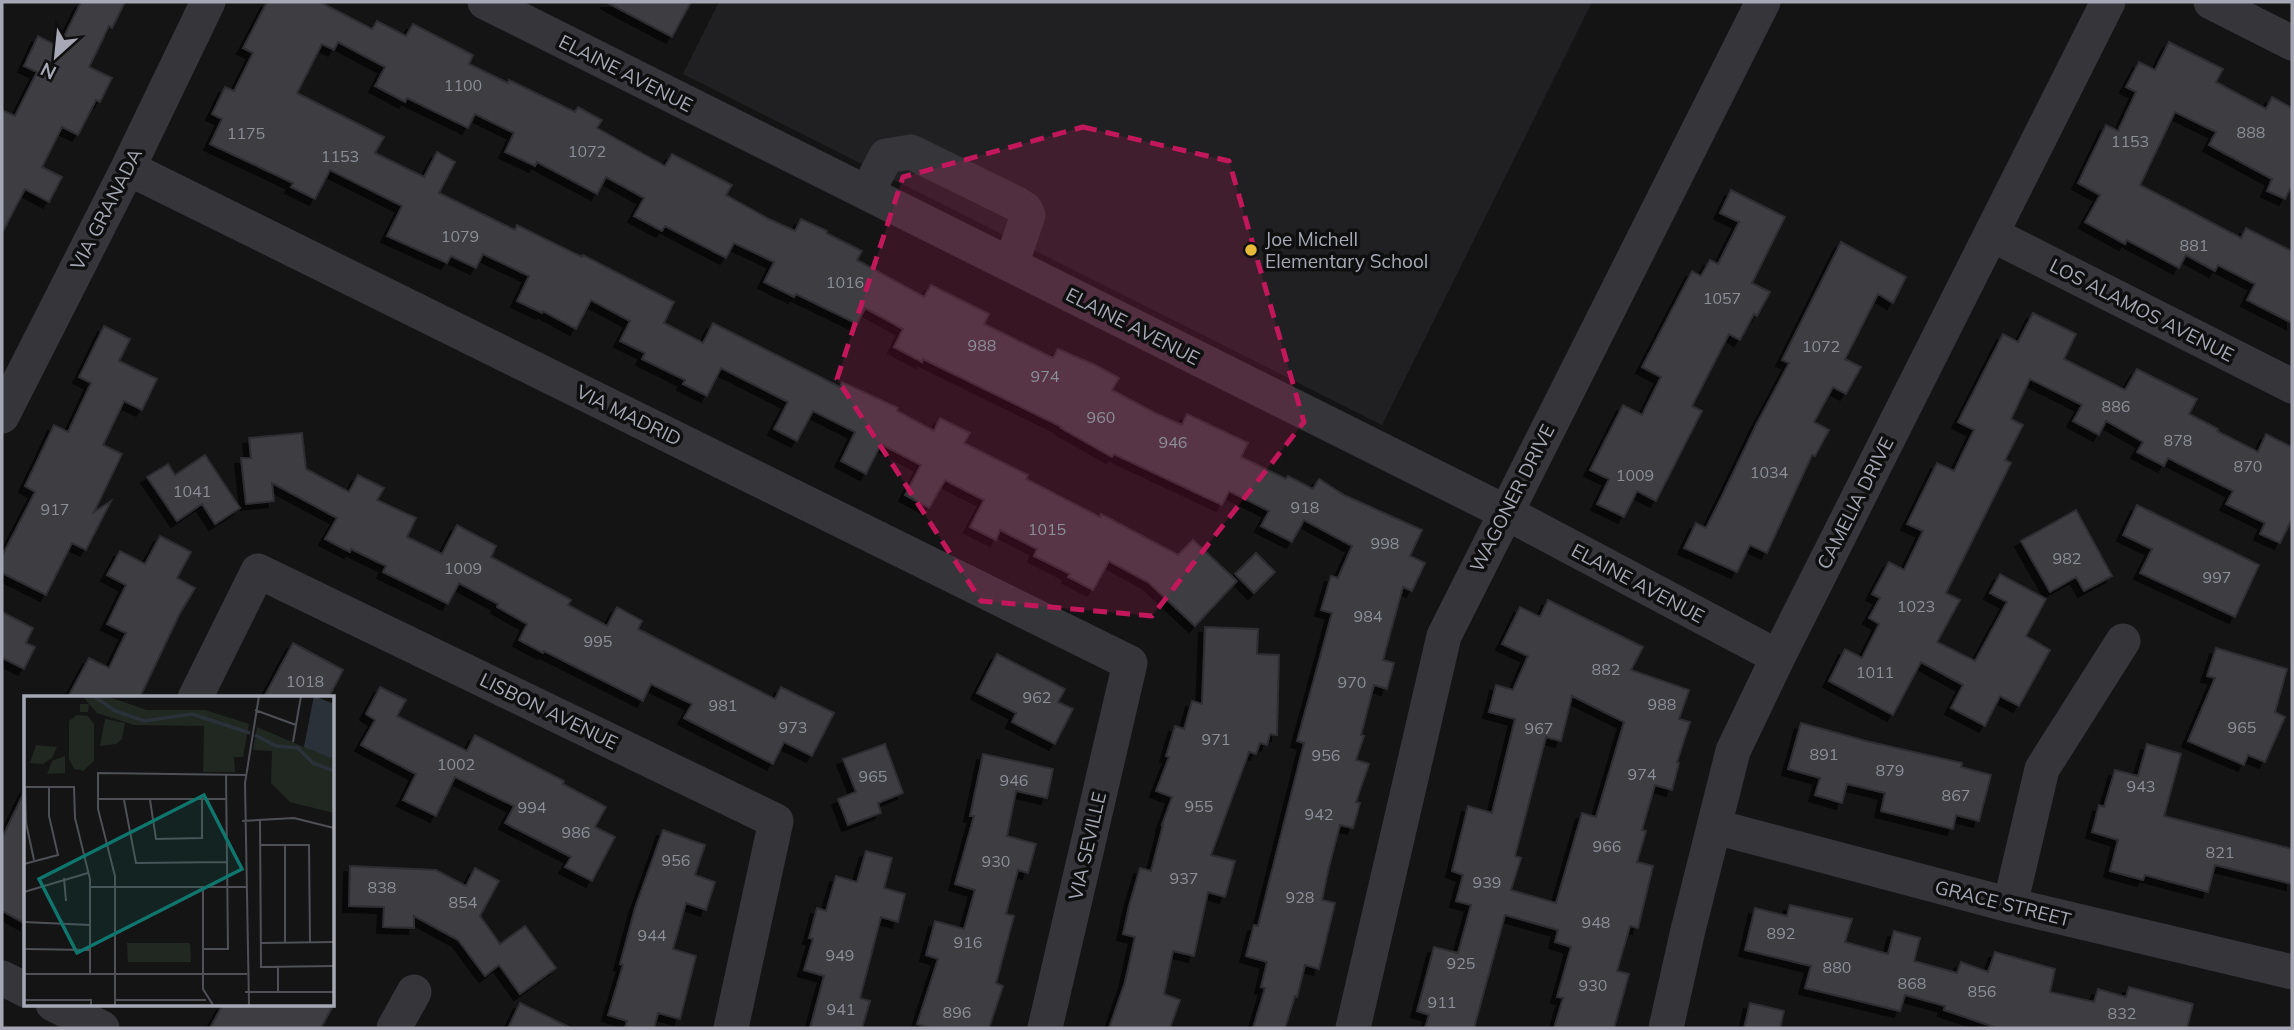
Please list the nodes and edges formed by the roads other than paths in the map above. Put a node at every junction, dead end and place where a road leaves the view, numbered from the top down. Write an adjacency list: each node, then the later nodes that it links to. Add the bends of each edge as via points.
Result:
1 (208, 2): 8 (street, VIA GRANADA)
2 (485, 2): 6 (street, ELAINE AVENUE)
3 (1763, 2): 14 (street, WAGONER DRIVE)
4 (2108, 2): 10 (street, CAMELIA DRIVE)
5 (2211, 2): 7 (street)
6 (538, 14): 9 (street, ELAINE AVENUE)
7 (2292, 43)
8 (128, 167): 13 (street, VIA GRANADA); 17 (street, VIA MADRID)
9 (867, 193): 11 (street, ELAINE AVENUE); 11 (street, via 886,156 911,152 1017,204 1028,215)
10 (1992, 234): 12 (street, LOS ALAMOS AVENUE); 16 (street, CAMELIA DRIVE)
11 (1011, 265): 14 (street, ELAINE AVENUE)
12 (2292, 386)
13 (2, 416)
14 (1505, 512): 16 (street, ELAINE AVENUE); 30 (street, WAGONER DRIVE, via 1444,636)
15 (2123, 641): 20 (street, via 2042,769)
16 (1777, 657): 19 (street, CAMELIA DRIVE, via 1733,751)
17 (1130, 663): 29 (street, VIA SEVILLE)
18 (196, 696): 28 (street, LISBON AVENUE, via 258,571 776,821)
19 (1716, 827): 20 (street, GRACE STREET); 31 (street, CAMELIA DRIVE)
20 (2010, 905): 21 (street, GRACE STREET)
21 (2292, 972)
22 (2, 978): 23 (street)
23 (24, 989)
24 (414, 992): 27 (street)
25 (57, 1006): 26 (street)
26 (102, 1028)
27 (394, 1028)
28 (731, 1028)
29 (1045, 1028)
30 (1353, 1028)
31 (1666, 1028)

